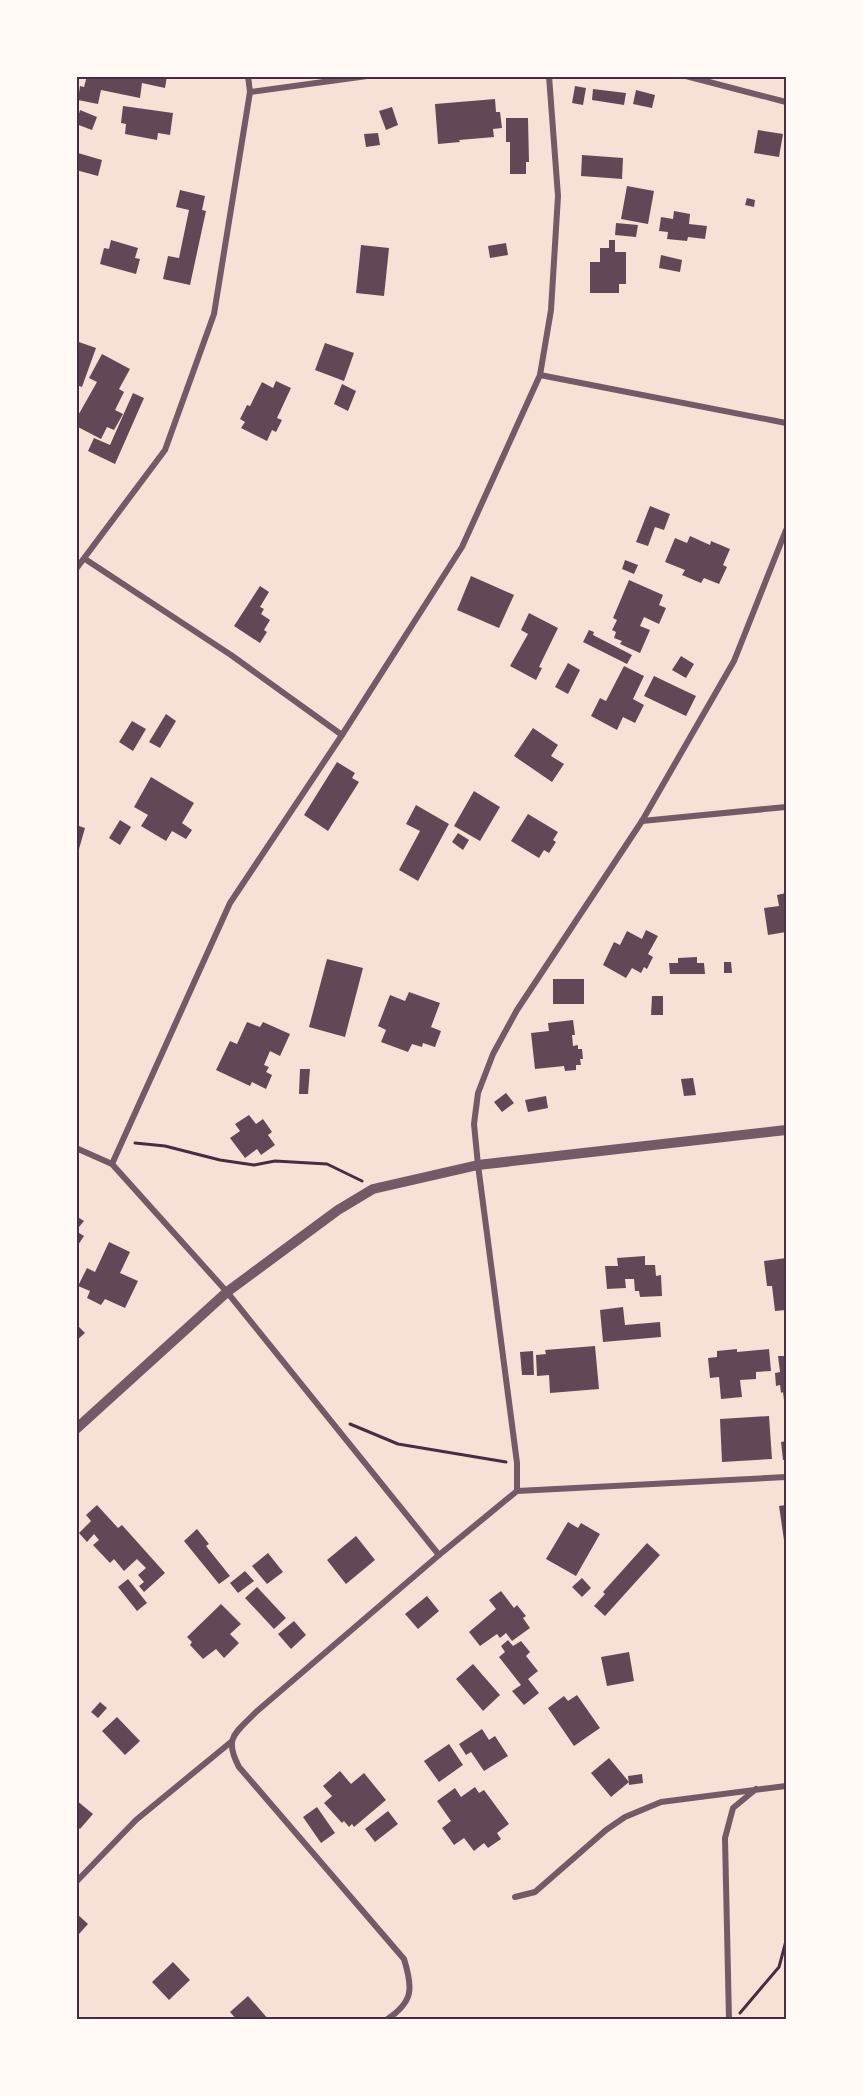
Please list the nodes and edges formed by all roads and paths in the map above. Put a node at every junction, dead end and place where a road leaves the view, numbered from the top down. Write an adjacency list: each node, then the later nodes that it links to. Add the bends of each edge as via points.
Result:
1 (248, 76): 5 (street)
2 (367, 76): 5 (street)
3 (549, 76): 7 (street, via 558,196 551,310)
4 (686, 76): 6 (street)
5 (250, 92): 10 (street, via 214,314 165,450)
6 (786, 102)
7 (540, 375): 8 (street); 12 (street, via 462,547)
8 (786, 423)
9 (786, 530): 14 (street, via 734,661)
10 (85, 559): 11 (street); 12 (street, via 231,655)
11 (76, 569)
12 (342, 735): 16 (street, via 230,903)
13 (786, 807): 14 (street)
14 (642, 821): 19 (street, via 517,1010 493,1054 478,1093 474,1124)
15 (786, 1130): 19 (street)
16 (122, 1141): 18 (street); 20 (path, via 254,1165 274,1161 327,1164)
17 (76, 1148): 18 (street)
18 (112, 1164): 21 (street)
19 (478, 1165): 20 (street); 24 (street)
20 (373, 1189): 21 (street, via 338,1210)
21 (227, 1292): 22 (street); 23 (street)
22 (326, 1414): 24 (path, via 398,1444); 27 (street)
23 (76, 1429)
24 (517, 1463): 26 (street)
25 (786, 1477): 26 (street)
26 (517, 1491): 27 (street)
27 (439, 1555): 28 (street, via 256,1712)
28 (231, 1742): 31 (street, via 136,1820); 34 (street, via 239,1767 404,1959 411,1981 410,1993 398,2012)
29 (786, 1786): 30 (street)
30 (757, 1789): 32 (street, via 643,1808 606,1830 535,1892); 35 (street, via 734,1808 725,1838)
31 (76, 1882)
32 (515, 1897)
33 (786, 1941): 36 (path, via 779,1967)
34 (387, 2019)
35 (729, 2019)
36 (736, 2019)

